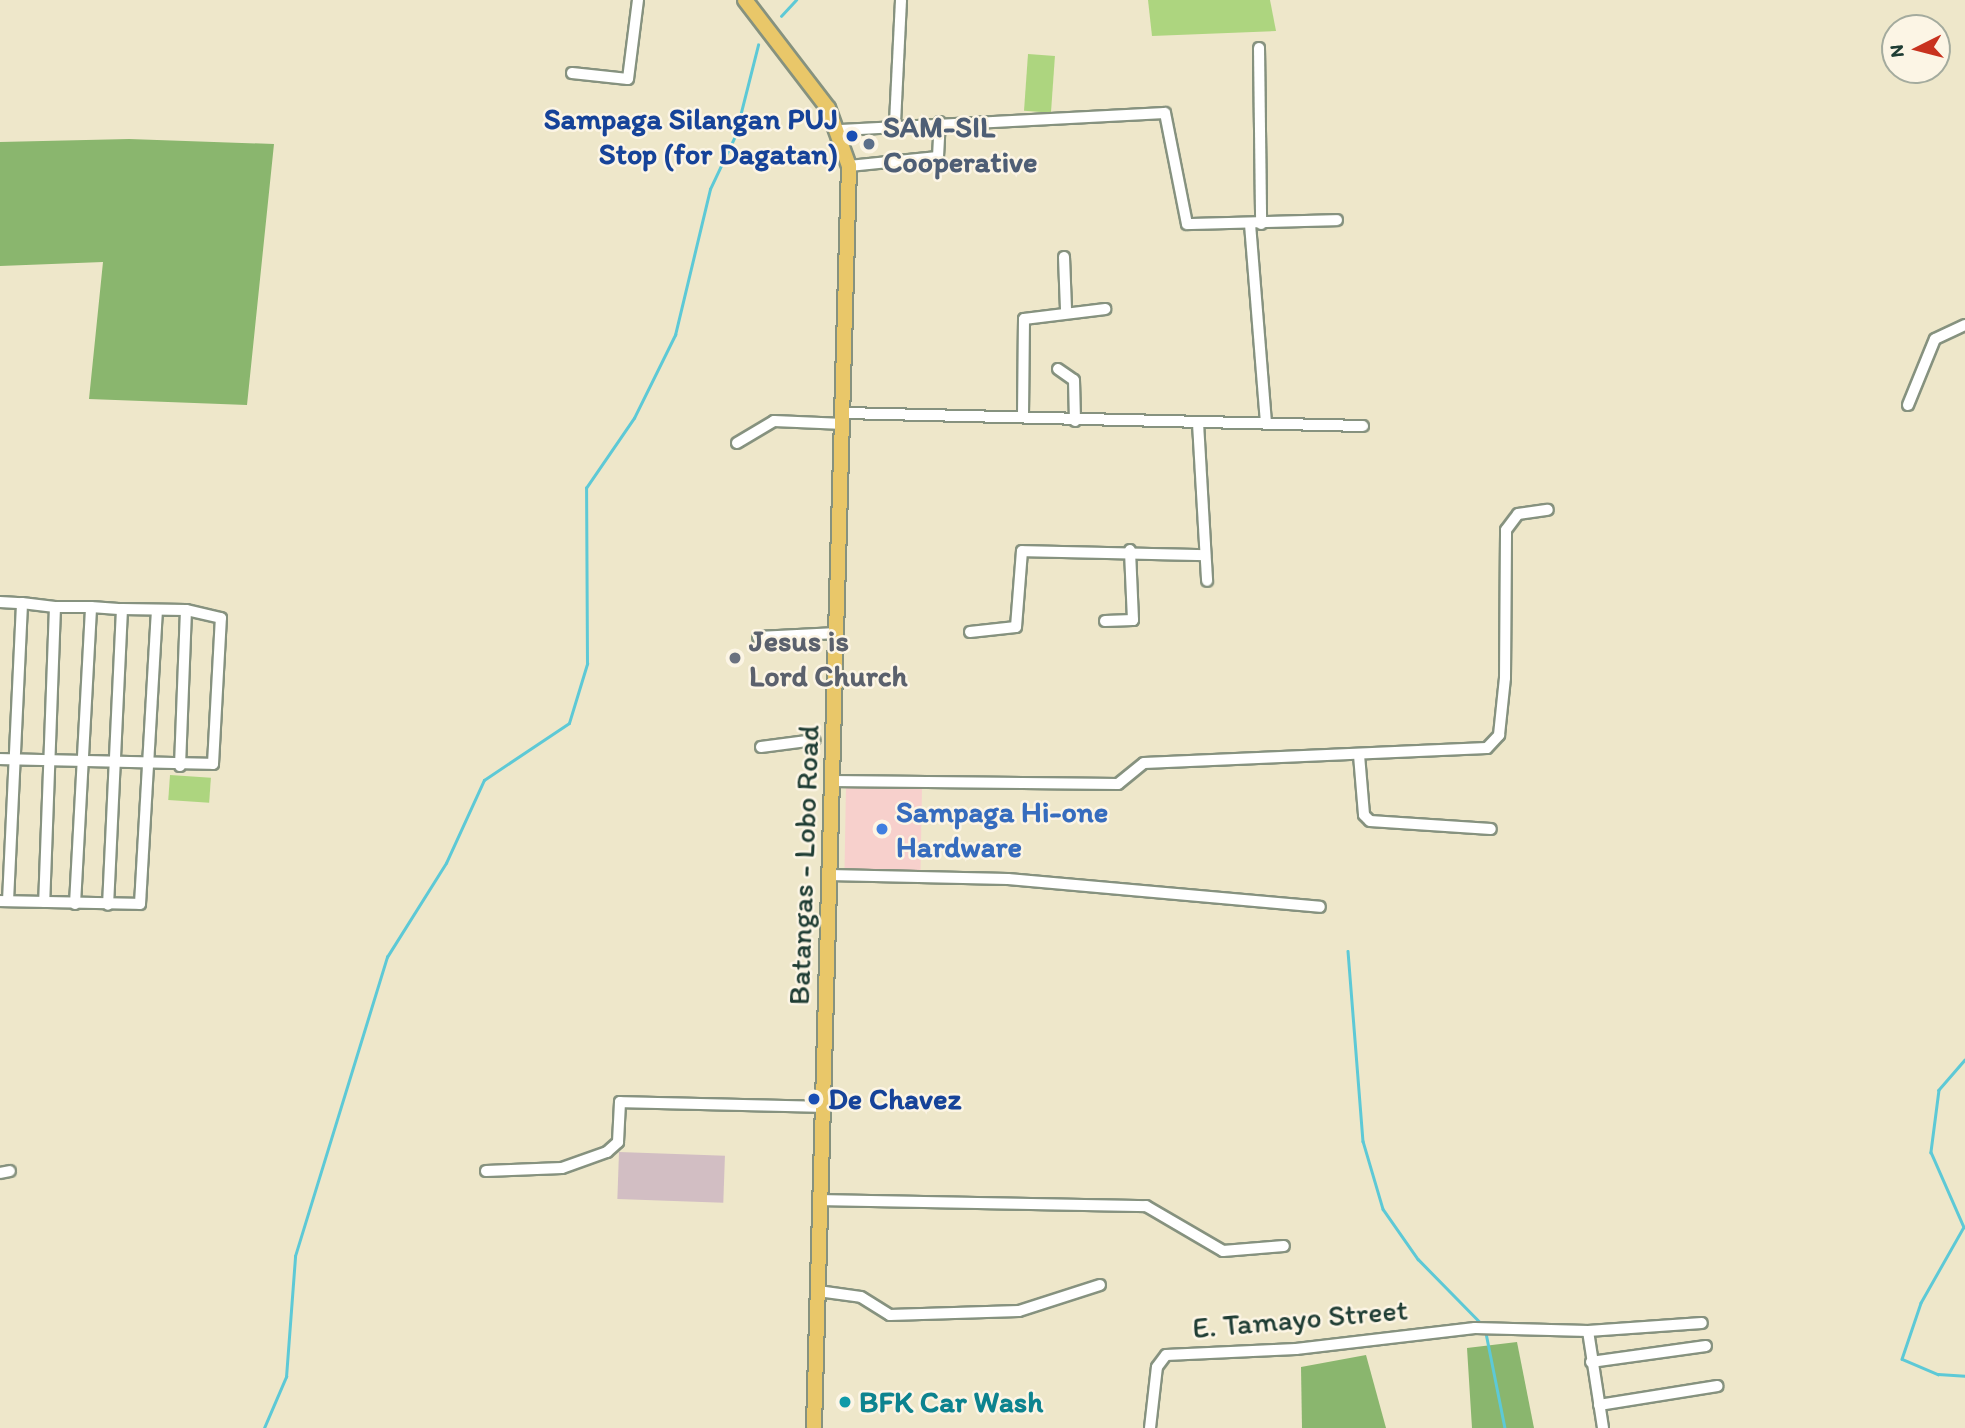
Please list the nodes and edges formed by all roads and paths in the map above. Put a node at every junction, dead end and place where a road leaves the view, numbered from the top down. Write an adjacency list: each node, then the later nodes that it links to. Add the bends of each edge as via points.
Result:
1 (638, 0): 5 (street, via 628,79)
2 (745, 0): 8 (main road, Batangas - Lobo Road)
3 (901, 0): 7 (street)
4 (1259, 48): 11 (street)
5 (572, 73)
6 (940, 122): 7 (street); 9 (street, via 939,156); 11 (street, via 1165,113 1187,224)
7 (895, 123): 8 (street)
8 (841, 130): 9 (main road, Batangas - Lobo Road)
9 (849, 166): 19 (main road, Batangas - Lobo Road)
10 (1338, 220): 11 (street)
11 (1255, 224): 22 (street)
12 (1064, 257): 14 (street)
13 (1105, 309): 14 (street)
14 (1066, 310): 18 (street, via 1024,319)
15 (1965, 325): 17 (street, via 1935,339)
16 (1058, 369): 20 (street, via 1074,380)
17 (1908, 405)
18 (1023, 415): 19 (street); 20 (street)
19 (844, 419): 24 (street, via 774,421); 38 (main road, Batangas - Lobo Road)
20 (1075, 421): 21 (street)
21 (1198, 423): 22 (street); 27 (street)
22 (1266, 423): 23 (street)
23 (1363, 426)
24 (737, 443)
25 (1548, 510): 42 (street, via 1518,514 1506,530 1505,678 1496,742)
26 (1130, 550): 27 (street); 36 (street, via 1132,620); 37 (street, via 1022,551 1016,627)
27 (1203, 555): 28 (street)
28 (1207, 581)
29 (0, 602): 30 (street)
30 (22, 603): 31 (street); 44 (street)
31 (55, 607): 32 (street); 45 (street)
32 (91, 607): 33 (street); 46 (street)
33 (122, 608): 34 (street); 47 (street)
34 (157, 610): 35 (street); 48 (street)
35 (186, 610): 49 (street); 49 (street, via 220,618 216,758 207,765)
36 (1105, 621)
37 (970, 632)
38 (837, 633): 39 (street); 40 (main road, Batangas - Lobo Road)
39 (758, 637)
40 (824, 740): 41 (street); 50 (main road, Batangas - Lobo Road)
41 (761, 747)
42 (1359, 755): 50 (street, via 1144,763 1118,784); 51 (street, via 1364,815 1370,821)
43 (0, 759): 44 (street)
44 (16, 760): 45 (street); 53 (street)
45 (47, 761): 46 (street); 54 (street)
46 (81, 763): 47 (street); 55 (street)
47 (116, 763): 48 (street); 56 (street)
48 (147, 766): 49 (street); 56 (street, via 143,898 136,907)
49 (180, 766)
50 (831, 781): 52 (main road, Batangas - Lobo Road)
51 (1491, 829)
52 (830, 875): 57 (street, via 1008,879); 58 (main road, Batangas - Lobo Road)
53 (4, 901): 54 (street)
54 (44, 902): 55 (street)
55 (75, 905): 56 (street)
56 (108, 905)
57 (1320, 906)
58 (823, 1107): 59 (street, via 620,1102 618,1142 607,1152 562,1168); 60 (main road, Batangas - Lobo Road)
59 (486, 1171)
60 (822, 1200): 61 (street, via 1146,1206 1223,1251); 63 (main road, Batangas - Lobo Road)
61 (1284, 1247)
62 (1100, 1285): 63 (street, via 1018,1311 890,1315 861,1297)
63 (818, 1291): 70 (main road, Batangas - Lobo Road)
64 (1702, 1323): 65 (street, E. Tamayo Street)
65 (1588, 1331): 67 (street); 71 (street, E. Tamayo Street, via 1516,1328 1166,1355 1157,1367)
66 (1706, 1346): 67 (street)
67 (1591, 1362): 69 (street)
68 (1717, 1386): 69 (street)
69 (1599, 1405): 72 (street)
70 (814, 1428)
71 (1150, 1428)
72 (1603, 1428)

